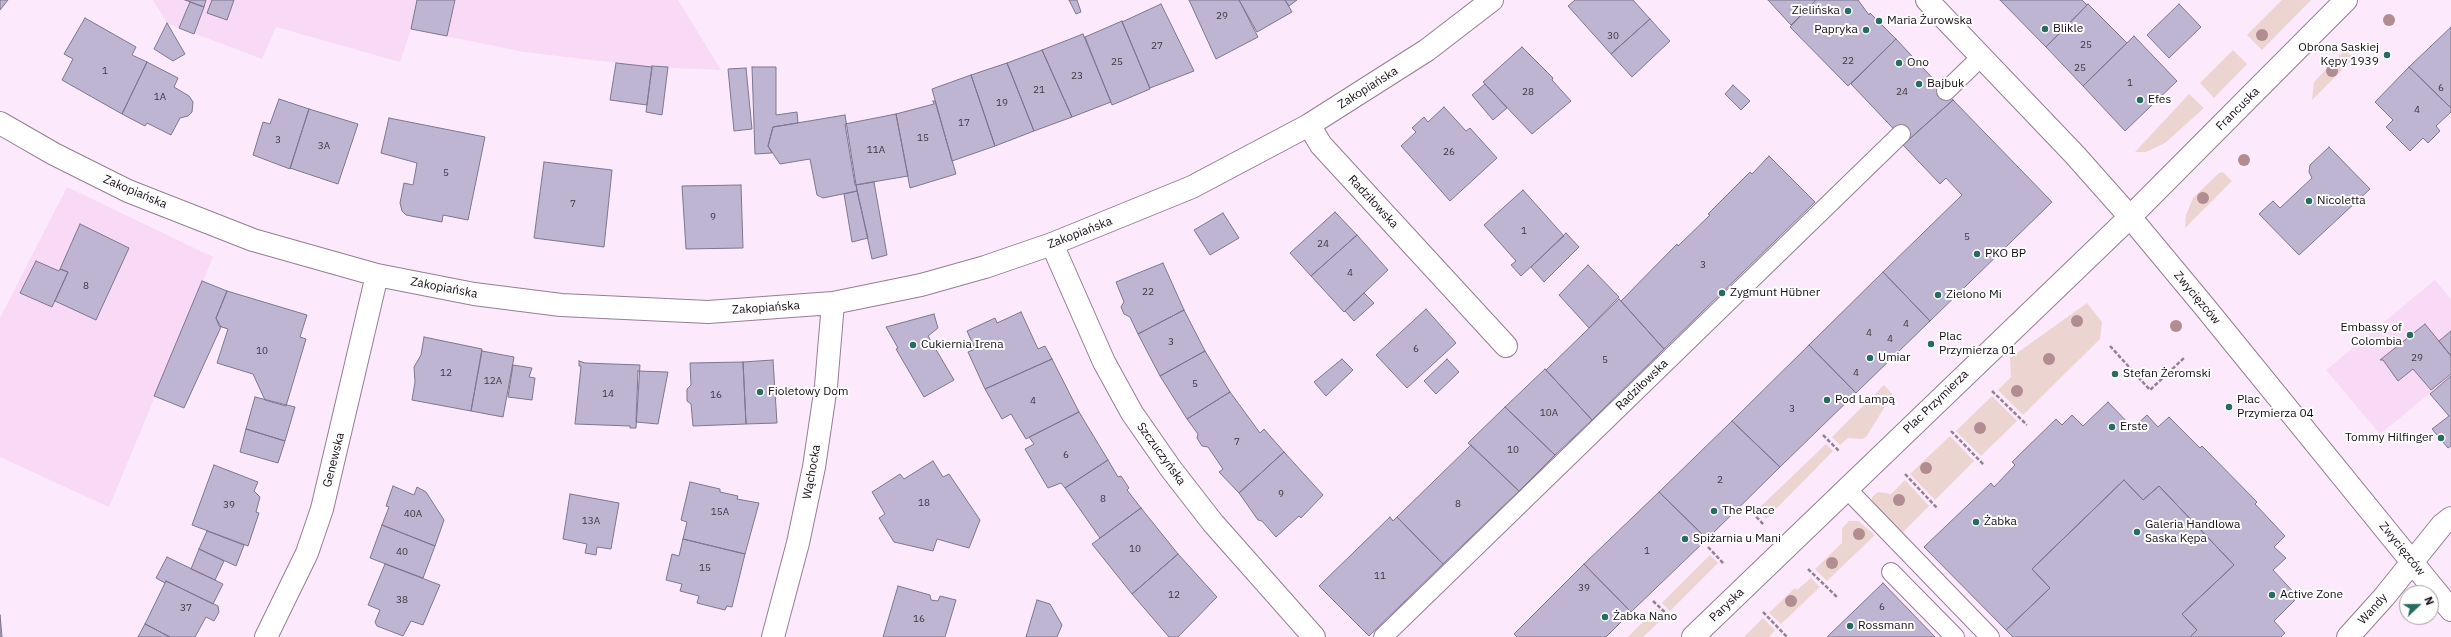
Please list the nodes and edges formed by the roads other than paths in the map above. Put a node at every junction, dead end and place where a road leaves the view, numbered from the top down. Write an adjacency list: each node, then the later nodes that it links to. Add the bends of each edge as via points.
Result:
1 (1492, 0): 7 (street, Zakopiańska, via 1427,50)
2 (1927, 0): 4 (street, Zwycięzców)
3 (2346, 0): 9 (street, Francuska)
4 (1981, 57): 5 (lane); 9 (street, Zwycięzców, via 2075,155)
5 (1946, 91)
6 (0, 123): 11 (street, Zakopiańska, via 54,154 128,191 253,240)
7 (1309, 125): 10 (street, Zakopiańska, via 1192,188); 13 (street, Radziłowska, via 1321,145)
8 (1900, 134): 23 (lane, Radziłowska)
9 (2130, 217): 14 (street, Plac Przymierza); 16 (street, Zwycięzców)
10 (1052, 244): 12 (street, Zakopiańska, via 921,285); 22 (street, Szczuczyńska, via 1104,362 1132,413 1213,523)
11 (377, 275): 12 (street, Zakopiańska, via 474,294 568,306 708,312); 20 (street, Genewska, via 322,509 307,553)
12 (833, 303): 21 (street, Wąchocka, via 826,386 814,467 798,543)
13 (1506, 346)
14 (1846, 488): 17 (street, Plac Przymierza); 26 (lane)
15 (2451, 518): 16 (street, Wandy, via 2442,525)
16 (2412, 562): 19 (street, Zwycięzców); 27 (street, Wandy)
17 (1760, 572): 24 (street, Paryska)
18 (1891, 572): 25 (lane)
19 (2451, 610)
20 (266, 637)
21 (773, 637)
22 (1314, 637)
23 (1383, 637)
24 (1693, 637)
25 (1955, 637)
26 (1990, 637)
27 (2348, 637)

